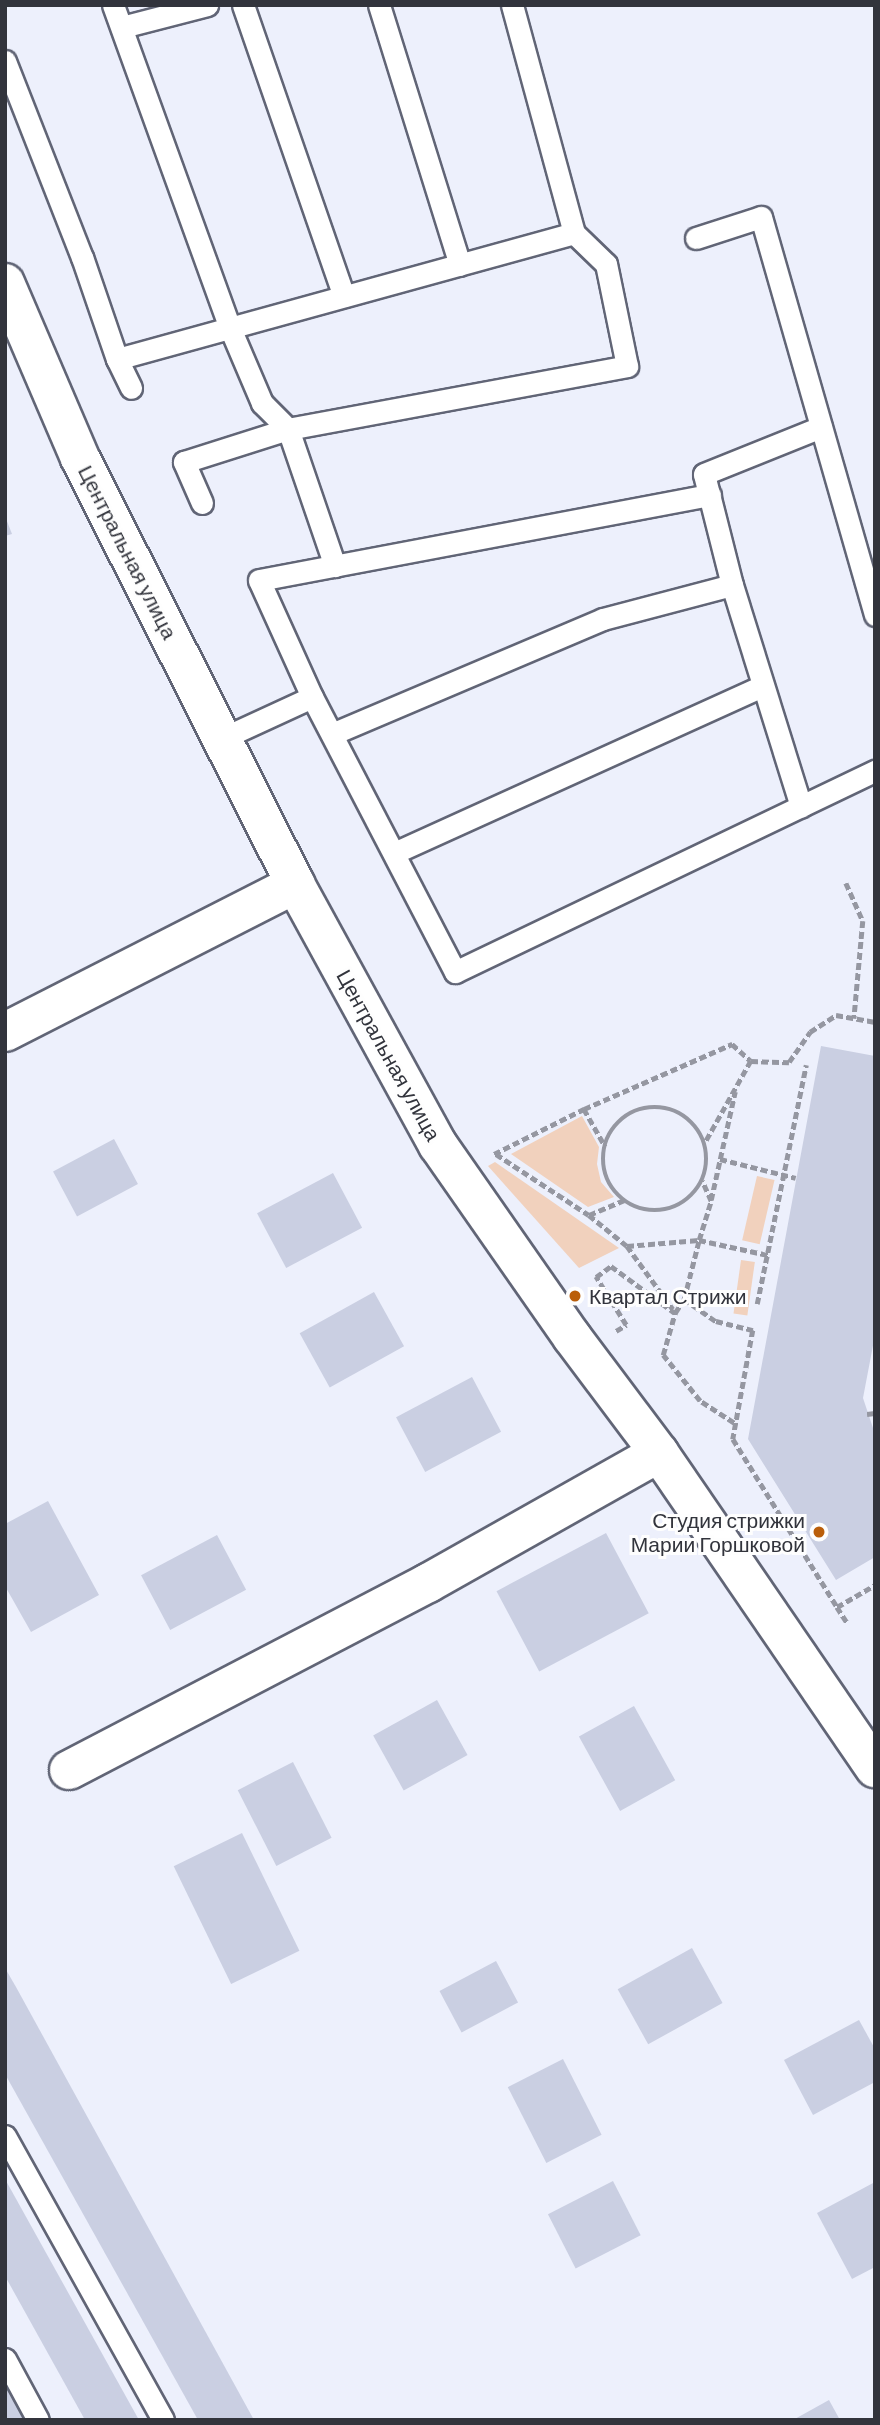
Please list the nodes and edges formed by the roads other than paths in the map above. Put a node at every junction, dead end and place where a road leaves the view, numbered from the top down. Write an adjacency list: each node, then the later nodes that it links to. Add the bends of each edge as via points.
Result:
1 (113, 5): 6 (lane)
2 (207, 5): 6 (lane)
3 (243, 5): 12 (lane)
4 (379, 5): 10 (lane)
5 (512, 5): 8 (lane)
6 (121, 27): 13 (lane)
7 (5, 61): 14 (lane)
8 (574, 233): 10 (lane); 17 (lane, via 606,264 627,366)
9 (696, 238): 16 (lane, via 761,217)
10 (460, 265): 12 (lane)
11 (5, 283): 26 (street, Центральная улица, via 80,458)
12 (344, 296): 13 (lane)
13 (230, 328): 14 (lane); 17 (lane, via 262,403)
14 (117, 359): 15 (lane)
15 (131, 388)
16 (821, 427): 18 (lane, via 704,474); 22 (lane)
17 (288, 429): 19 (lane, via 184,462); 20 (lane)
18 (710, 495): 20 (lane); 21 (lane)
19 (202, 503)
20 (335, 566): 24 (lane, via 259,580)
21 (732, 585): 23 (lane); 25 (lane, via 603,619)
22 (875, 615)
23 (763, 686): 28 (lane); 29 (lane)
24 (312, 696): 25 (lane); 26 (lane)
25 (332, 734): 29 (lane)
26 (223, 738): 30 (street, Центральная улица)
27 (875, 771): 28 (lane)
28 (801, 806): 29 (lane, via 455,972)
29 (394, 853)
30 (295, 884): 31 (street); 32 (street, Центральная улица, via 438,1145)
31 (5, 1032)
32 (659, 1453): 33 (street, Центральная улица); 34 (street, via 428,1583)
33 (875, 1768)
34 (69, 1770)
35 (5, 2136): 38 (lane)
36 (5, 2359): 37 (lane)
37 (38, 2420)
38 (163, 2420)

